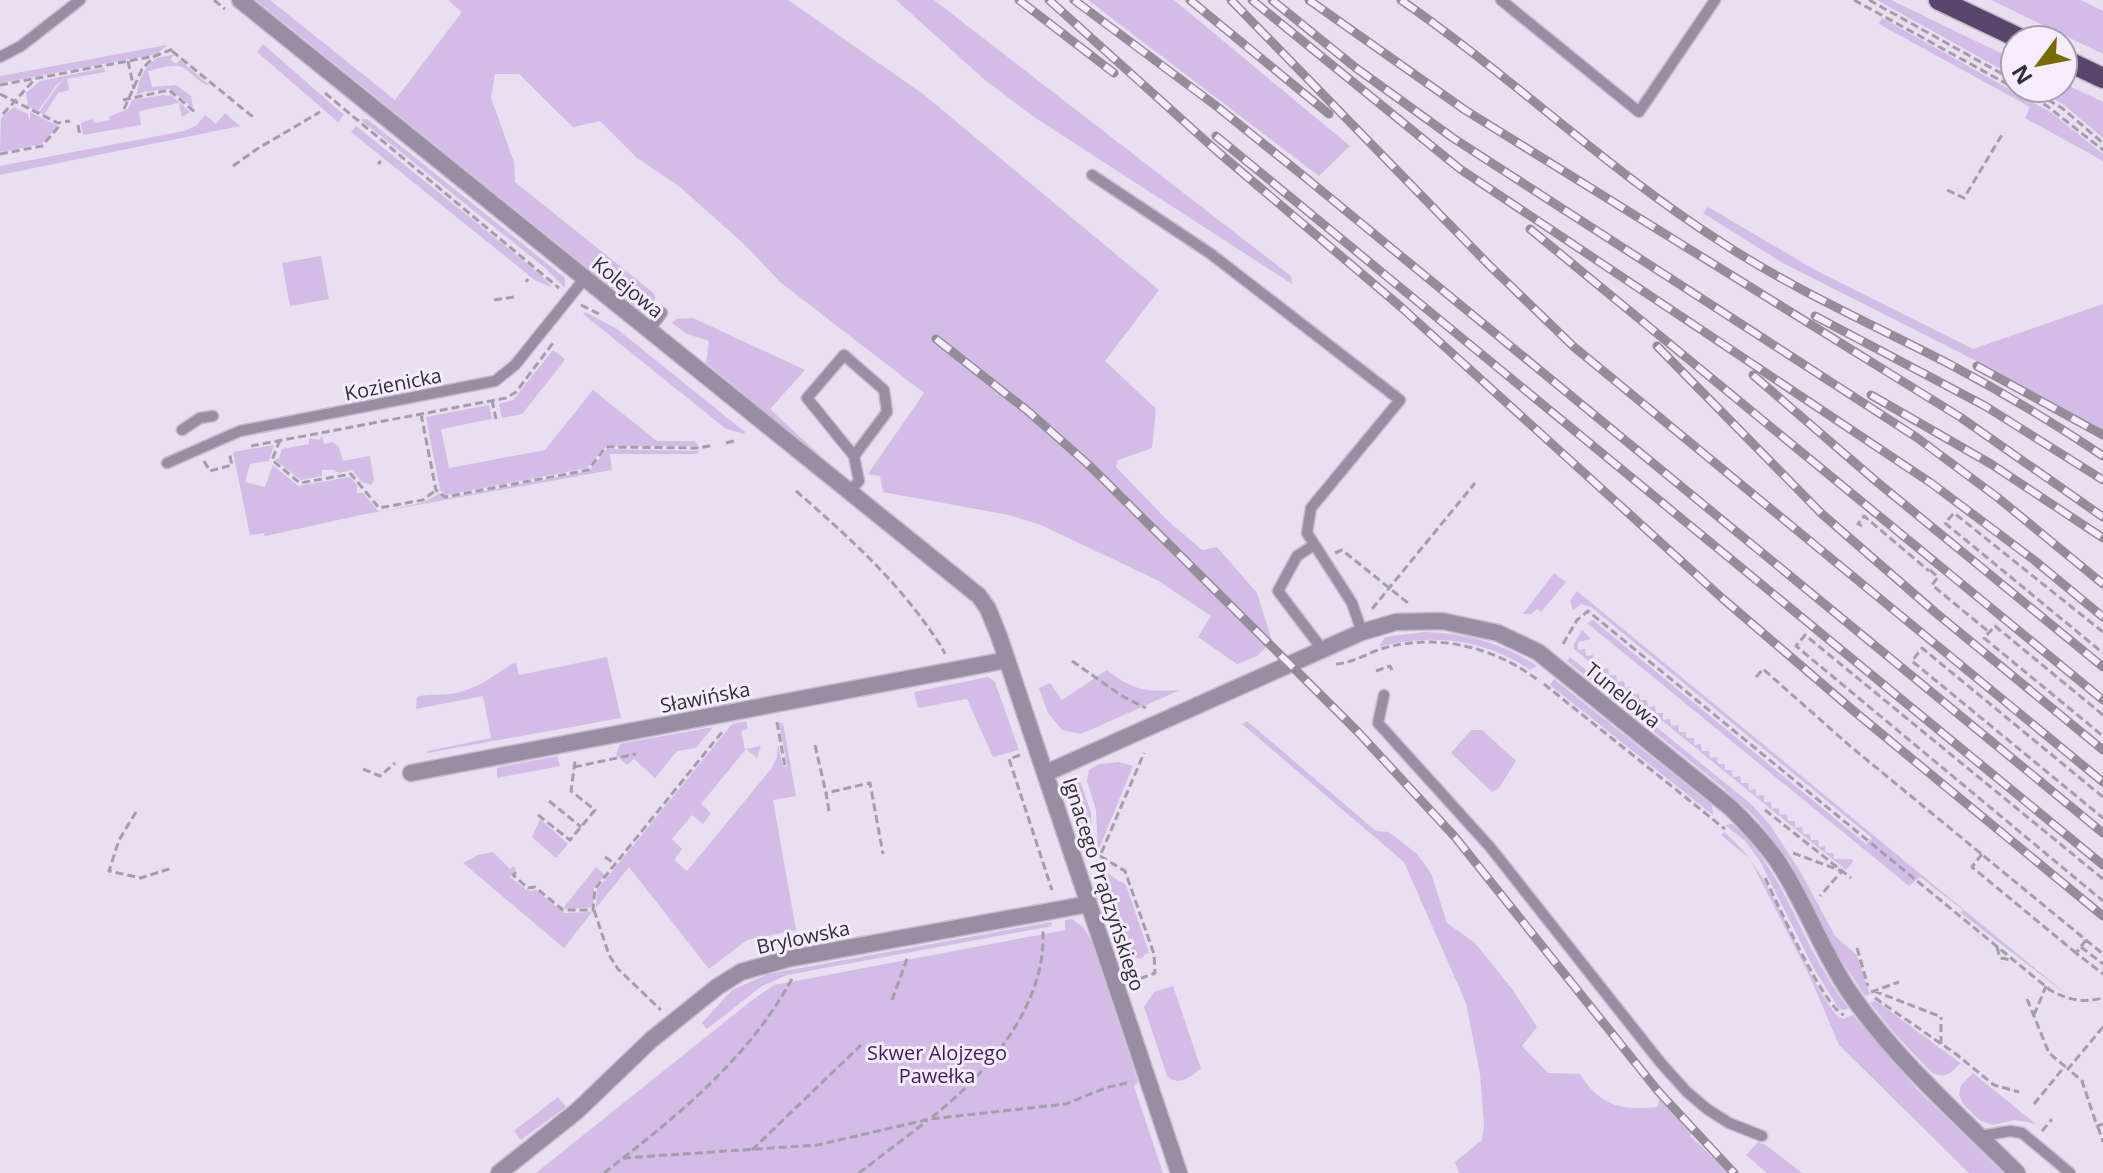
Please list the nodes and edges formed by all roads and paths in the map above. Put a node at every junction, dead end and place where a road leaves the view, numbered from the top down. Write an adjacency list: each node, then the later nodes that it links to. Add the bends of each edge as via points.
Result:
1 (80, 0): 10 (lane)
2 (240, 0): 39 (street, Kolejowa)
3 (1501, 0): 4 (lane, via 1639,112)
4 (1715, 0)
5 (1854, 0): 34 (path, via 2047,106)
6 (1869, 0): 13 (path)
7 (1939, 0): 8 (main road)
8 (1999, 29)
9 (155, 56): 11 (path); 17 (path); 27 (path, via 171,50)
10 (0, 57)
11 (128, 61): 15 (path); 17 (path)
12 (2079, 67): 14 (main road)
13 (1999, 72)
14 (2103, 78)
15 (35, 79): 16 (path); 21 (path)
16 (0, 85)
17 (134, 89): 19 (path)
18 (0, 94): 21 (path)
19 (130, 98): 20 (path); 23 (path); 26 (path, via 169,90)
20 (123, 100)
21 (14, 101): 25 (path); 29 (path)
22 (2055, 104): 33 (path)
23 (124, 109)
24 (320, 112): 36 (path)
25 (3, 114)
26 (197, 114)
27 (253, 117)
28 (70, 121): 29 (path)
29 (62, 123): 35 (path, via 42,146)
30 (78, 125): 32 (path)
31 (2003, 133): 38 (path, via 1964,198)
32 (80, 136)
33 (2103, 143)
34 (2103, 150)
35 (0, 154)
36 (233, 166)
37 (1092, 175): 62 (lane, via 1211,254 1400,400 1311,508 1307,533)
38 (1947, 190)
39 (585, 278): 43 (street, Kolejowa); 55 (lane, Kozienicka, via 515,365 495,381 240,431)
40 (516, 294): 41 (path)
41 (494, 300)
42 (662, 313): 43 (lane)
43 (649, 330): 60 (street, Kolejowa)
44 (492, 400): 46 (path)
45 (213, 416): 47 (lane)
46 (496, 419)
47 (182, 430)
48 (280, 440): 52 (path); 58 (path, via 272,460 300,483 351,474 379,508 423,500); 58 (path, via 421,414)
49 (734, 441): 50 (path)
50 (726, 443)
51 (714, 445): 58 (path, via 606,447 588,470 448,496)
52 (244, 447)
53 (232, 449): 56 (path, via 232,465 210,471 204,461)
54 (854, 456): 54 (lane, via 807,398 844,355 884,390 887,412); 60 (lane, via 859,481)
55 (167, 463)
56 (195, 465)
57 (1475, 483): 64 (path)
58 (436, 490)
59 (796, 491): 74 (path, via 890,579)
60 (850, 491): 66 (street, Kolejowa, via 966,584)
61 (1862, 526): 69 (path, via 1858,524 1864,516 1938,577 1932,585)
62 (1314, 545): 63 (lane); 73 (lane, via 1297,556 1278,591)
63 (1323, 558): 64 (path, via 1342,550); 68 (lane, via 1352,603)
64 (1390, 588): 65 (path); 67 (path)
65 (1408, 603)
66 (988, 609): 75 (street, Ignacego Prądzyńskiego)
67 (1372, 609)
68 (1362, 632): 73 (street, Tunelowa); 158 (street, Tunelowa, via 1396,622 1442,621 1484,628 1524,644 1731,808 1776,860 1828,959 1867,1016)
69 (1989, 632): 85 (path, via 1995,626); 86 (path, via 1984,638)
70 (2103, 632): 72 (path, via 1954,513 1945,523)
71 (1563, 644): 140 (path, via 1588,611 2050,990 2070,999)
72 (2103, 653)
73 (1325, 657): 80 (path, via 1343,664 1388,647 1442,643 1491,653); 97 (street, Tunelowa)
74 (946, 658)
75 (1007, 660): 93 (street, Sławińska); 97 (street, Ignacego Prądzyńskiego)
76 (1072, 661): 83 (path)
77 (1392, 670): 78 (path, via 1390,666)
78 (1376, 671)
79 (1756, 677): 111 (path, via 1763,669)
80 (1538, 680)
81 (1544, 684): 107 (path)
82 (1384, 695): 157 (lane, via 1378,723 1490,847 1660,1062 1707,1109)
83 (1151, 712)
84 (775, 715): 95 (path)
85 (2103, 715)
86 (2103, 736)
87 (714, 743): 114 (path)
88 (815, 745): 98 (path)
89 (1144, 753): 112 (path)
90 (636, 754): 94 (path)
91 (1023, 754): 121 (path, via 1009,759)
92 (575, 758): 94 (path)
93 (407, 766): 96 (path, via 394,763 380,776)
94 (574, 767): 106 (path, via 571,791 595,810)
95 (785, 767)
96 (363, 769)
97 (1046, 773): 124 (street, Ignacego Prądzyńskiego)
98 (826, 793): 102 (path); 110 (path, via 870,783)
99 (2103, 797): 105 (path, via 1922,648 1912,661)
100 (549, 801): 106 (path)
101 (1765, 810): 117 (path)
102 (829, 811)
103 (136, 812): 115 (path, via 109,871 141,878)
104 (538, 815): 106 (path, via 570,840)
105 (2103, 818)
106 (581, 827)
107 (1726, 830)
108 (1093, 851): 112 (path)
109 (1793, 853): 117 (path)
110 (883, 854)
111 (1982, 854): 128 (path); 131 (path, via 1972,867)
112 (1100, 856): 137 (path, via 1125,871 1154,954 1155,973)
113 (605, 857): 114 (path)
114 (615, 864): 118 (path, via 595,889 593,910 563,910 535,887 528,888 513,875)
115 (172, 868)
116 (1761, 870): 145 (path, via 1827,997 1839,1013)
117 (1842, 871): 119 (path); 122 (path)
118 (516, 872)
119 (1851, 878)
120 (2103, 879): 123 (path, via 1805,635 1796,646)
121 (1052, 890)
122 (1820, 896)
123 (2103, 901)
124 (1089, 904): 162 (street, Brylowska, via 741,972 660,1033 585,1104); 165 (street, Ignacego Prądzyńskiego)
125 (594, 910): 144 (path, via 618,969)
126 (1960, 917): 146 (path, via 1999,949 2000,958 2009,958 2047,987)
127 (1043, 931): 154 (path, via 1039,971 1008,1036 976,1078)
128 (2086, 940): 129 (path); 132 (path)
129 (2081, 947): 131 (path); 134 (path)
130 (1857, 948): 139 (path, via 1870,993)
131 (2076, 953): 135 (path)
132 (2103, 954)
133 (908, 956): 142 (path)
134 (2103, 964)
135 (2103, 974)
136 (793, 977): 161 (path, via 736,1060)
137 (1139, 979)
138 (1899, 982): 139 (path)
139 (1874, 991): 148 (path, via 1940,1016)
140 (2103, 998)
141 (2027, 999): 146 (path)
142 (892, 1000)
143 (1868, 1000): 148 (path, via 1881,1000)
144 (662, 1011)
145 (1851, 1012)
146 (2034, 1015): 150 (path, via 2049,1053)
147 (2103, 1027): 150 (path)
148 (1941, 1044): 152 (path, via 1994,1085)
149 (861, 1045): 160 (path)
150 (2066, 1068): 153 (path); 156 (path, via 2082,1081)
151 (1138, 1082): 154 (path, via 1066,1104)
152 (2019, 1092)
153 (2034, 1104)
154 (930, 1119): 160 (path, via 817,1145); 164 (path)
155 (2103, 1124): 156 (path)
156 (2097, 1126): 159 (path)
157 (1762, 1136)
158 (1981, 1136): 166 (street, Tunelowa); 167 (lane, via 2022,1133)
159 (2103, 1142)
160 (752, 1150): 161 (path)
161 (623, 1158): 163 (path)
162 (499, 1173)
163 (604, 1173)
164 (859, 1173)
165 (1179, 1173)
166 (2017, 1173)
167 (2070, 1173)

